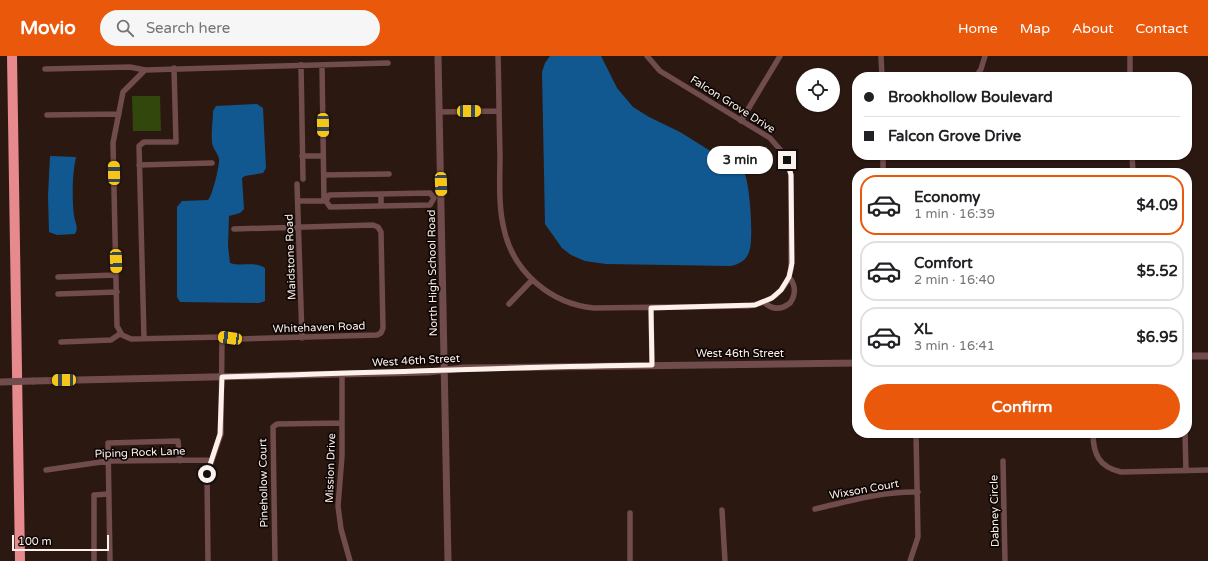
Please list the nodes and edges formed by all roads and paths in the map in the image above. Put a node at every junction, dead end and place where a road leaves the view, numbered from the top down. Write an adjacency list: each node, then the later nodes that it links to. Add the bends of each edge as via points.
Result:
1 (12, 56): 76 (highway)
2 (438, 56): 19 (street, North High School Road)
3 (498, 56): 18 (street)
4 (647, 56): 22 (street, Falcon Grove Drive, via 660,72)
5 (780, 56): 22 (street)
6 (881, 56): 15 (street)
7 (985, 56): 16 (street)
8 (1130, 56): 17 (street)
9 (388, 63): 11 (street)
10 (300, 65): 11 (street); 12 (street); 23 (street)
11 (322, 65): 24 (street)
12 (174, 68): 14 (street); 26 (street, via 176,142 140,143)
13 (45, 69): 14 (street, via 130,67)
14 (144, 70): 20 (street, via 123,91)
15 (882, 72)
16 (980, 72)
17 (1130, 72)
18 (499, 111): 19 (street); 41 (street, via 501,210 504,228 510,248)
19 (439, 112): 32 (street, North High School Road)
20 (119, 114): 21 (street); 38 (street, via 113,143)
21 (47, 115)
22 (741, 121): 40 (street, Falcon Grove Drive, via 774,142 789,165 792,263)
23 (302, 156): 24 (street); 29 (street)
24 (323, 156): 28 (street)
25 (212, 163): 26 (street)
26 (140, 165): 49 (street)
27 (389, 174): 28 (street)
28 (324, 175): 33 (street)
29 (303, 179)
30 (297, 184): 34 (street)
31 (381, 194): 32 (street, Maidstone Road, via 430,193); 33 (street, Maidstone Road, via 329,195); 35 (street)
32 (438, 198): 35 (street, Maidstone Road, via 430,205); 56 (street, North High School Road)
33 (325, 201): 34 (street, Maidstone Road); 35 (street, Maidstone Road, via 330,207)
34 (298, 202): 36 (street, Maidstone Road)
35 (381, 206)
36 (299, 227): 37 (street); 50 (street, Maidstone Road); 50 (street, Whitehaven Road, via 373,225 381,232 381,333 377,336)
37 (234, 229)
38 (116, 275): 39 (street); 42 (street)
39 (58, 277)
40 (789, 277): 44 (street, Falcon Grove Drive, via 781,290); 44 (street, Falcon Grove Drive, via 795,290 790,303 778,308 768,306)
41 (532, 280): 45 (street); 46 (street, via 557,297 584,307)
42 (117, 292): 43 (street); 47 (street, via 117,326)
43 (58, 294)
44 (764, 302): 46 (street, via 748,306)
45 (509, 304)
46 (651, 308): 55 (street)
47 (121, 333): 49 (street, Whitehaven Road, via 131,339); 51 (street, via 111,340)
48 (222, 337): 49 (street, Whitehaven Road); 50 (street, Whitehaven Road); 58 (street)
49 (144, 338)
50 (302, 338)
51 (61, 342)
52 (1192, 356): 53 (street)
53 (1208, 356)
54 (852, 363): 55 (street, West 46th Street)
55 (652, 365): 56 (street, West 46th Street)
56 (444, 370): 57 (street, West 46th Street); 82 (street, North High School Road)
57 (342, 374): 58 (street, West 46th Street); 60 (street, Mission Drive)
58 (222, 377): 59 (street, West 46th Street, bridge); 64 (street, via 220,434)
59 (0, 382)
60 (342, 423): 80 (street, Pinehollow Court, via 274,426); 81 (street, Mission Drive, via 338,506)
61 (916, 438): 71 (street)
62 (1093, 438): 70 (street, via 1094,450 1101,463 1109,469 1121,472)
63 (1185, 438): 70 (street)
64 (212, 460): 66 (street, Piping Rock Lane); 79 (street, via 207,474)
65 (108, 461): 66 (street, Piping Rock Lane); 66 (street, via 108,443 178,441); 68 (street, Piping Rock Lane); 72 (street)
66 (180, 461)
67 (1003, 461): 86 (street, Dabney Circle)
68 (46, 470)
69 (1208, 470): 70 (street)
70 (1186, 471)
71 (918, 492): 73 (street, Wixson Court, via 866,497); 85 (street, via 918,537)
72 (109, 494): 77 (street, via 94,495); 78 (street)
73 (815, 509)
74 (722, 510): 84 (street)
75 (630, 513): 83 (street)
76 (20, 561)
77 (94, 561)
78 (110, 561)
79 (208, 561)
80 (275, 561)
81 (350, 561)
82 (448, 561)
83 (630, 561)
84 (725, 561)
85 (911, 561)
86 (1005, 561)

